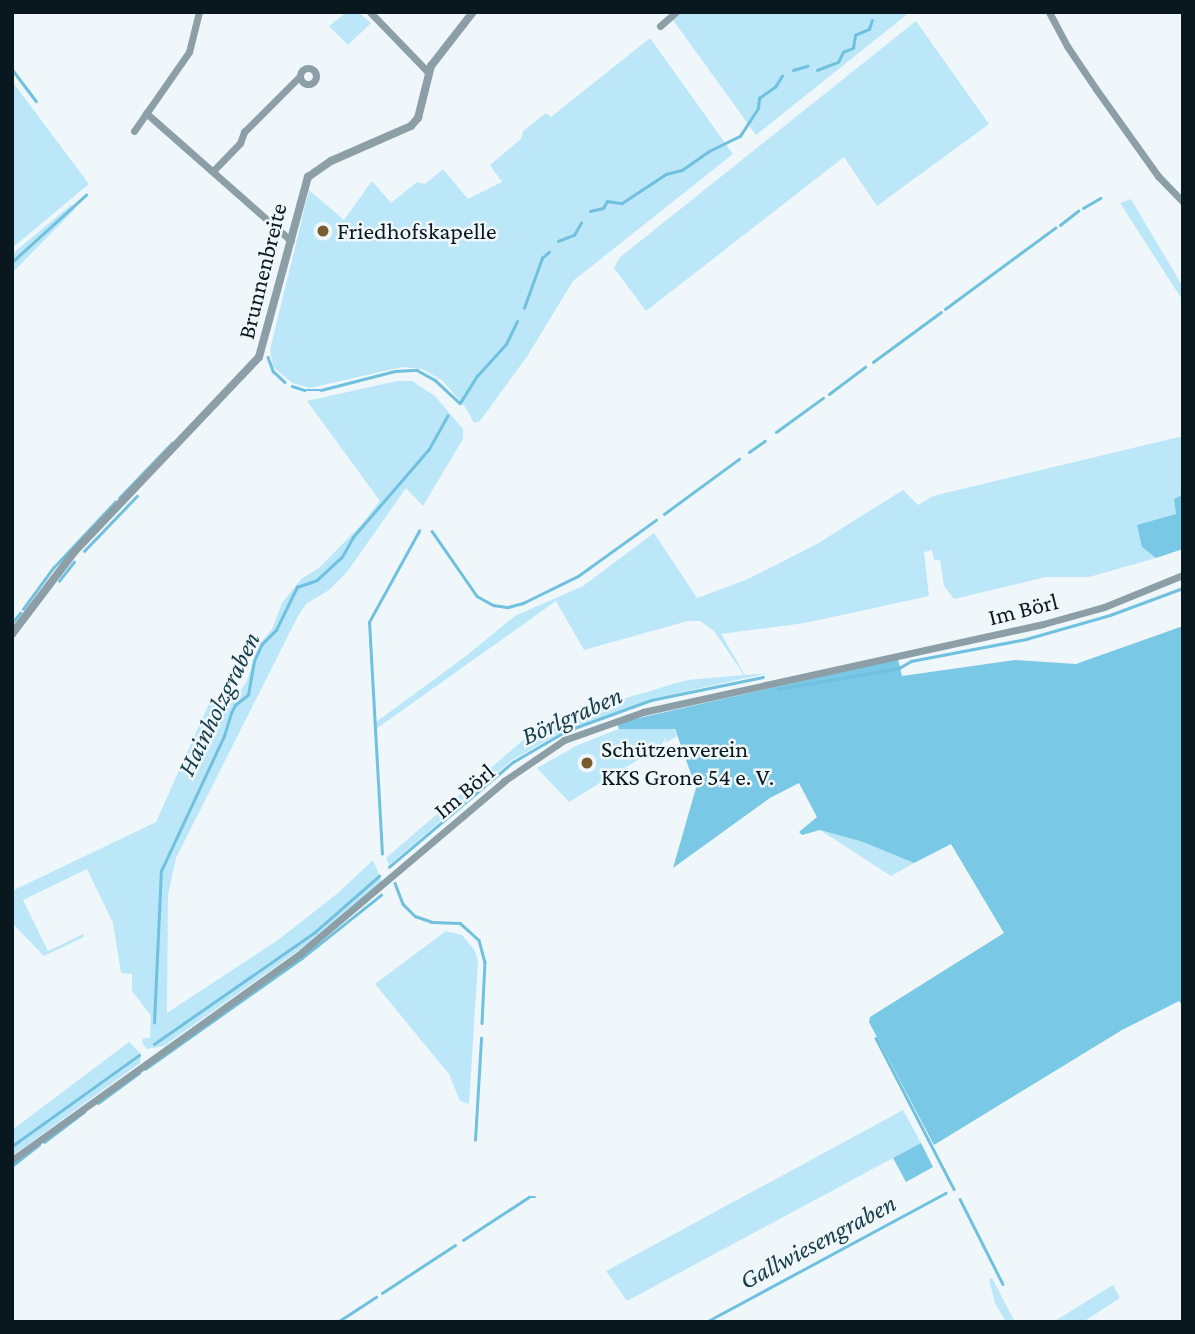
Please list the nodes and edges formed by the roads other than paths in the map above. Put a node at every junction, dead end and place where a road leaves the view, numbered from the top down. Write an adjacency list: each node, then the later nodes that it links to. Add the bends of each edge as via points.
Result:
1 (199, 12): 9 (street, via 189,52)
2 (473, 12): 7 (street, Brunnenbreite)
3 (676, 12): 6 (street)
4 (1049, 12): 12 (street, via 1118,120)
5 (375, 14): 7 (street)
6 (660, 26)
7 (428, 72): 13 (street, Brunnenbreite, via 411,126 331,161 308,177)
8 (300, 76): 11 (street)
9 (146, 113): 10 (street); 11 (street)
10 (134, 131)
11 (213, 171): 13 (street)
12 (1183, 202)
13 (290, 241): 15 (street, Brunnenbreite, via 259,358 75,551)
14 (1183, 575): 16 (street, Im Börl, via 1129,598 1043,624 643,712 564,740 504,781 302,952)
15 (12, 634)
16 (12, 1160)

